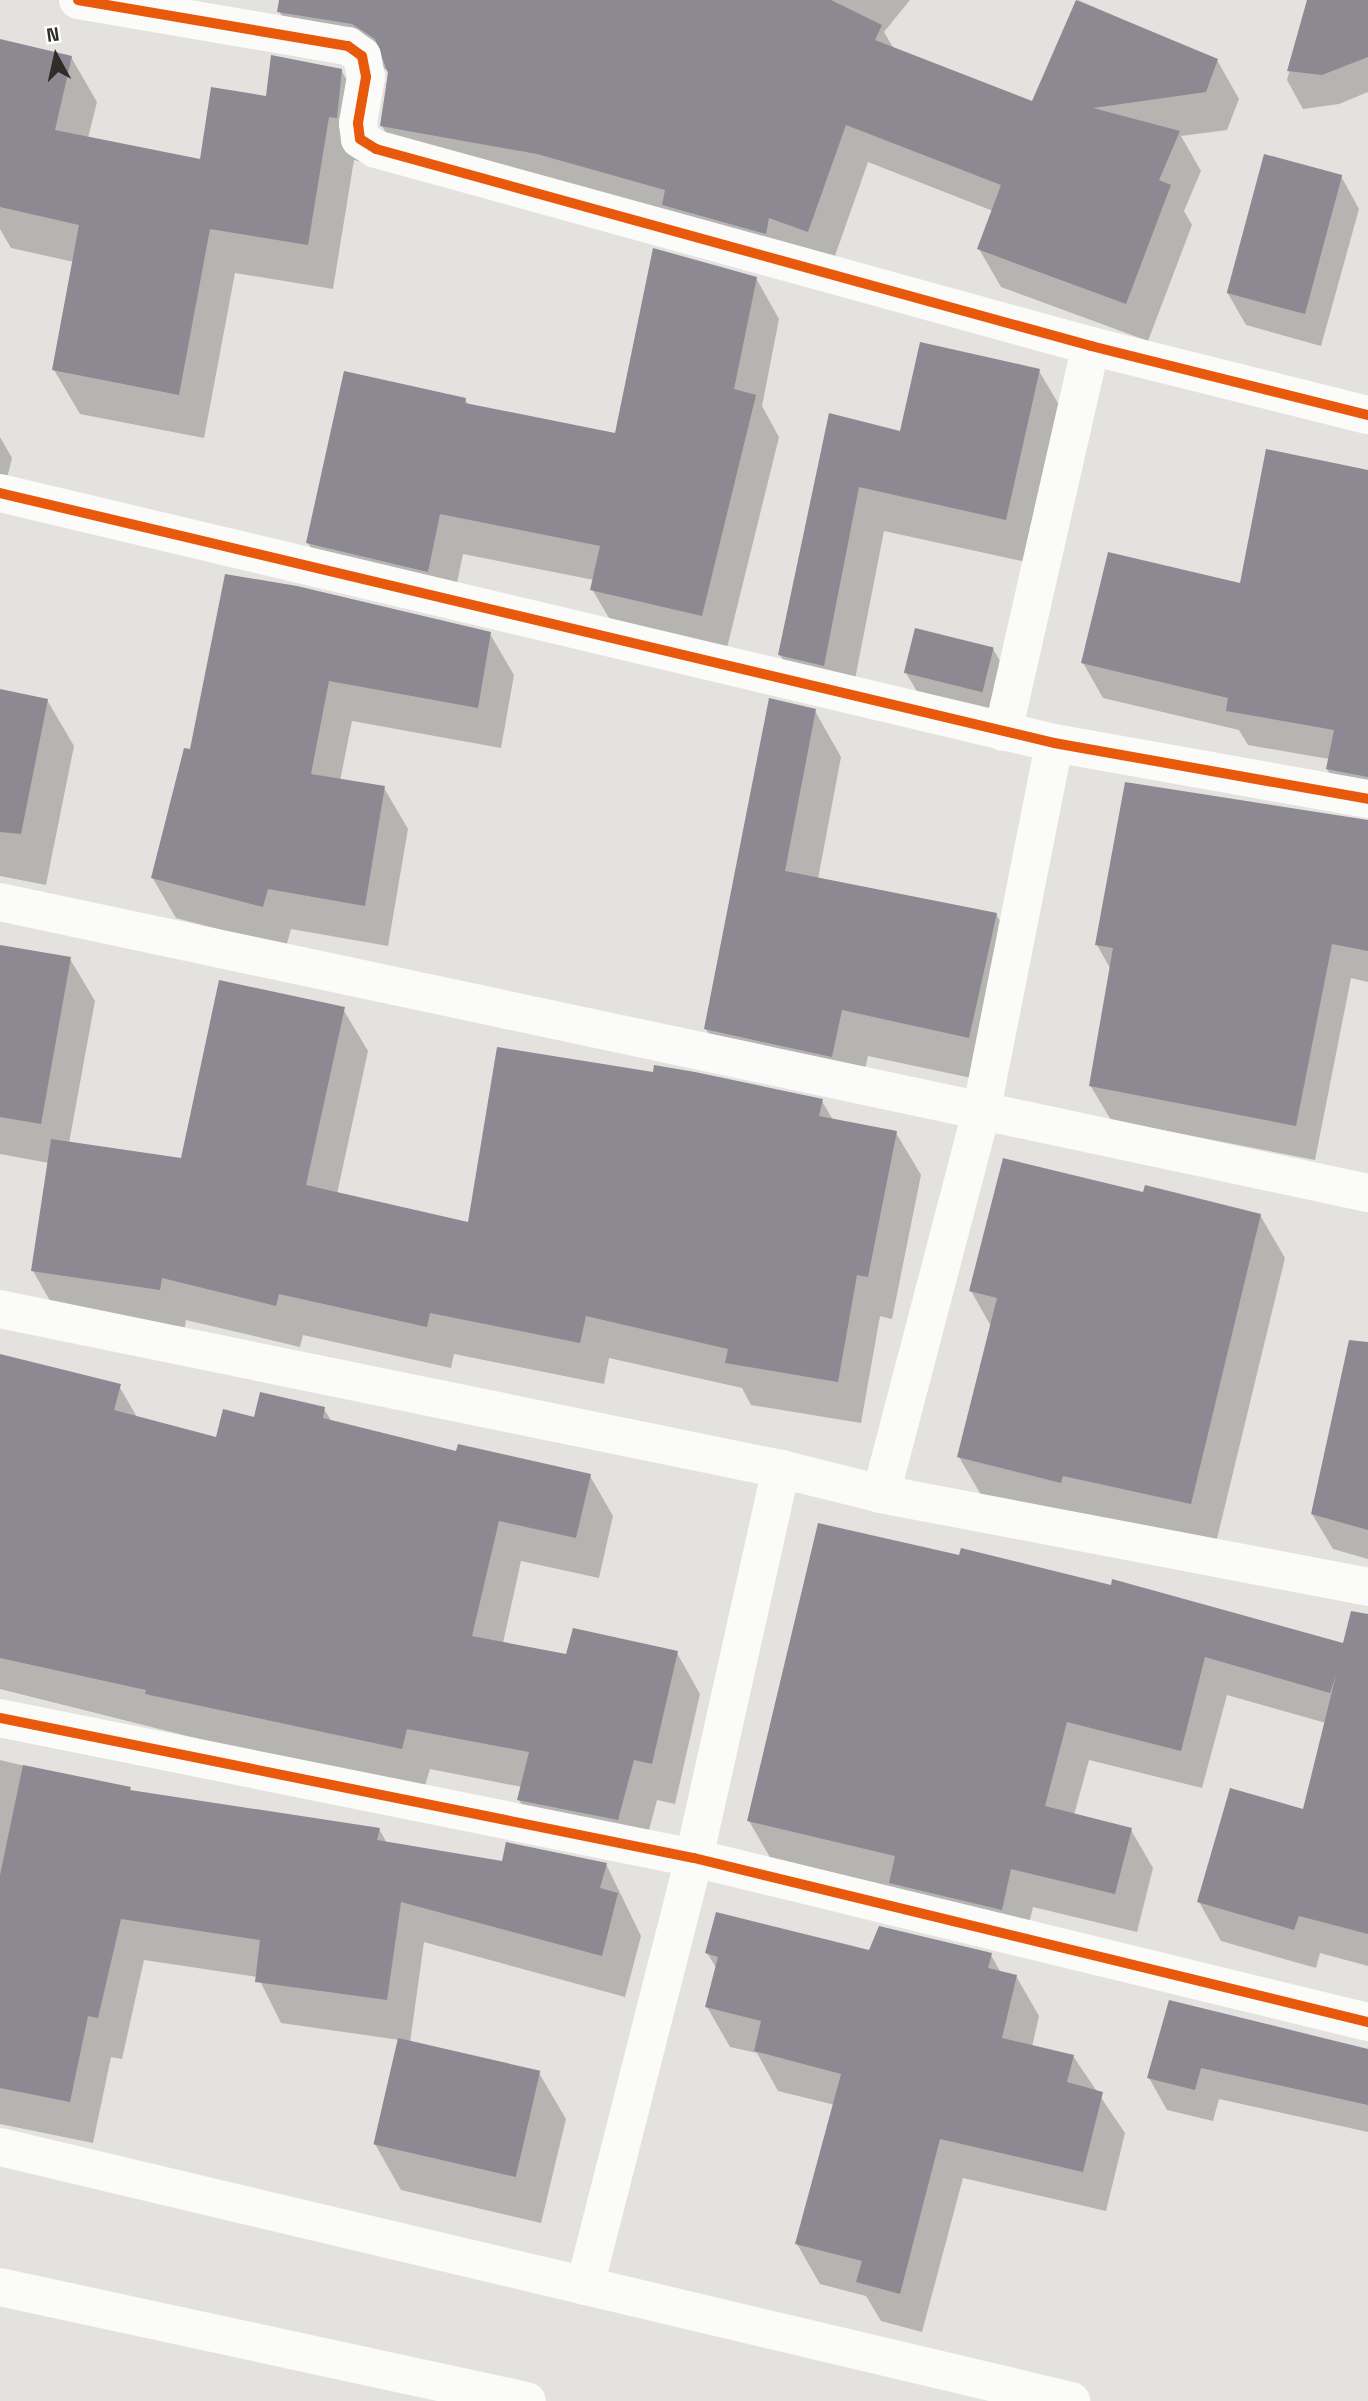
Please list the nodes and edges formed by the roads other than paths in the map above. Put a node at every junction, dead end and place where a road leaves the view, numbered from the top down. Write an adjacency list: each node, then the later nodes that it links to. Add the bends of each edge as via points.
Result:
1 (78, 0): 2 (street, via 348,46 362,56 366,77 360,139 376,149)
2 (1091, 346): 3 (street); 5 (street)
3 (1368, 415)
4 (0, 493): 5 (street)
5 (1003, 732): 6 (street)
6 (1054, 743): 7 (street); 9 (street)
7 (1368, 799)
8 (0, 902): 9 (street)
9 (982, 1108): 10 (street); 13 (street)
10 (1368, 1193)
11 (0, 1309): 12 (street)
12 (781, 1469): 13 (street); 16 (street)
13 (881, 1494): 14 (street)
14 (1368, 1587)
15 (0, 1718): 16 (street)
16 (694, 1858): 17 (street); 19 (street)
17 (1368, 2022)
18 (0, 2147): 19 (street)
19 (585, 2286): 22 (street)
20 (0, 2287): 21 (street)
21 (527, 2401)
22 (1071, 2401)

